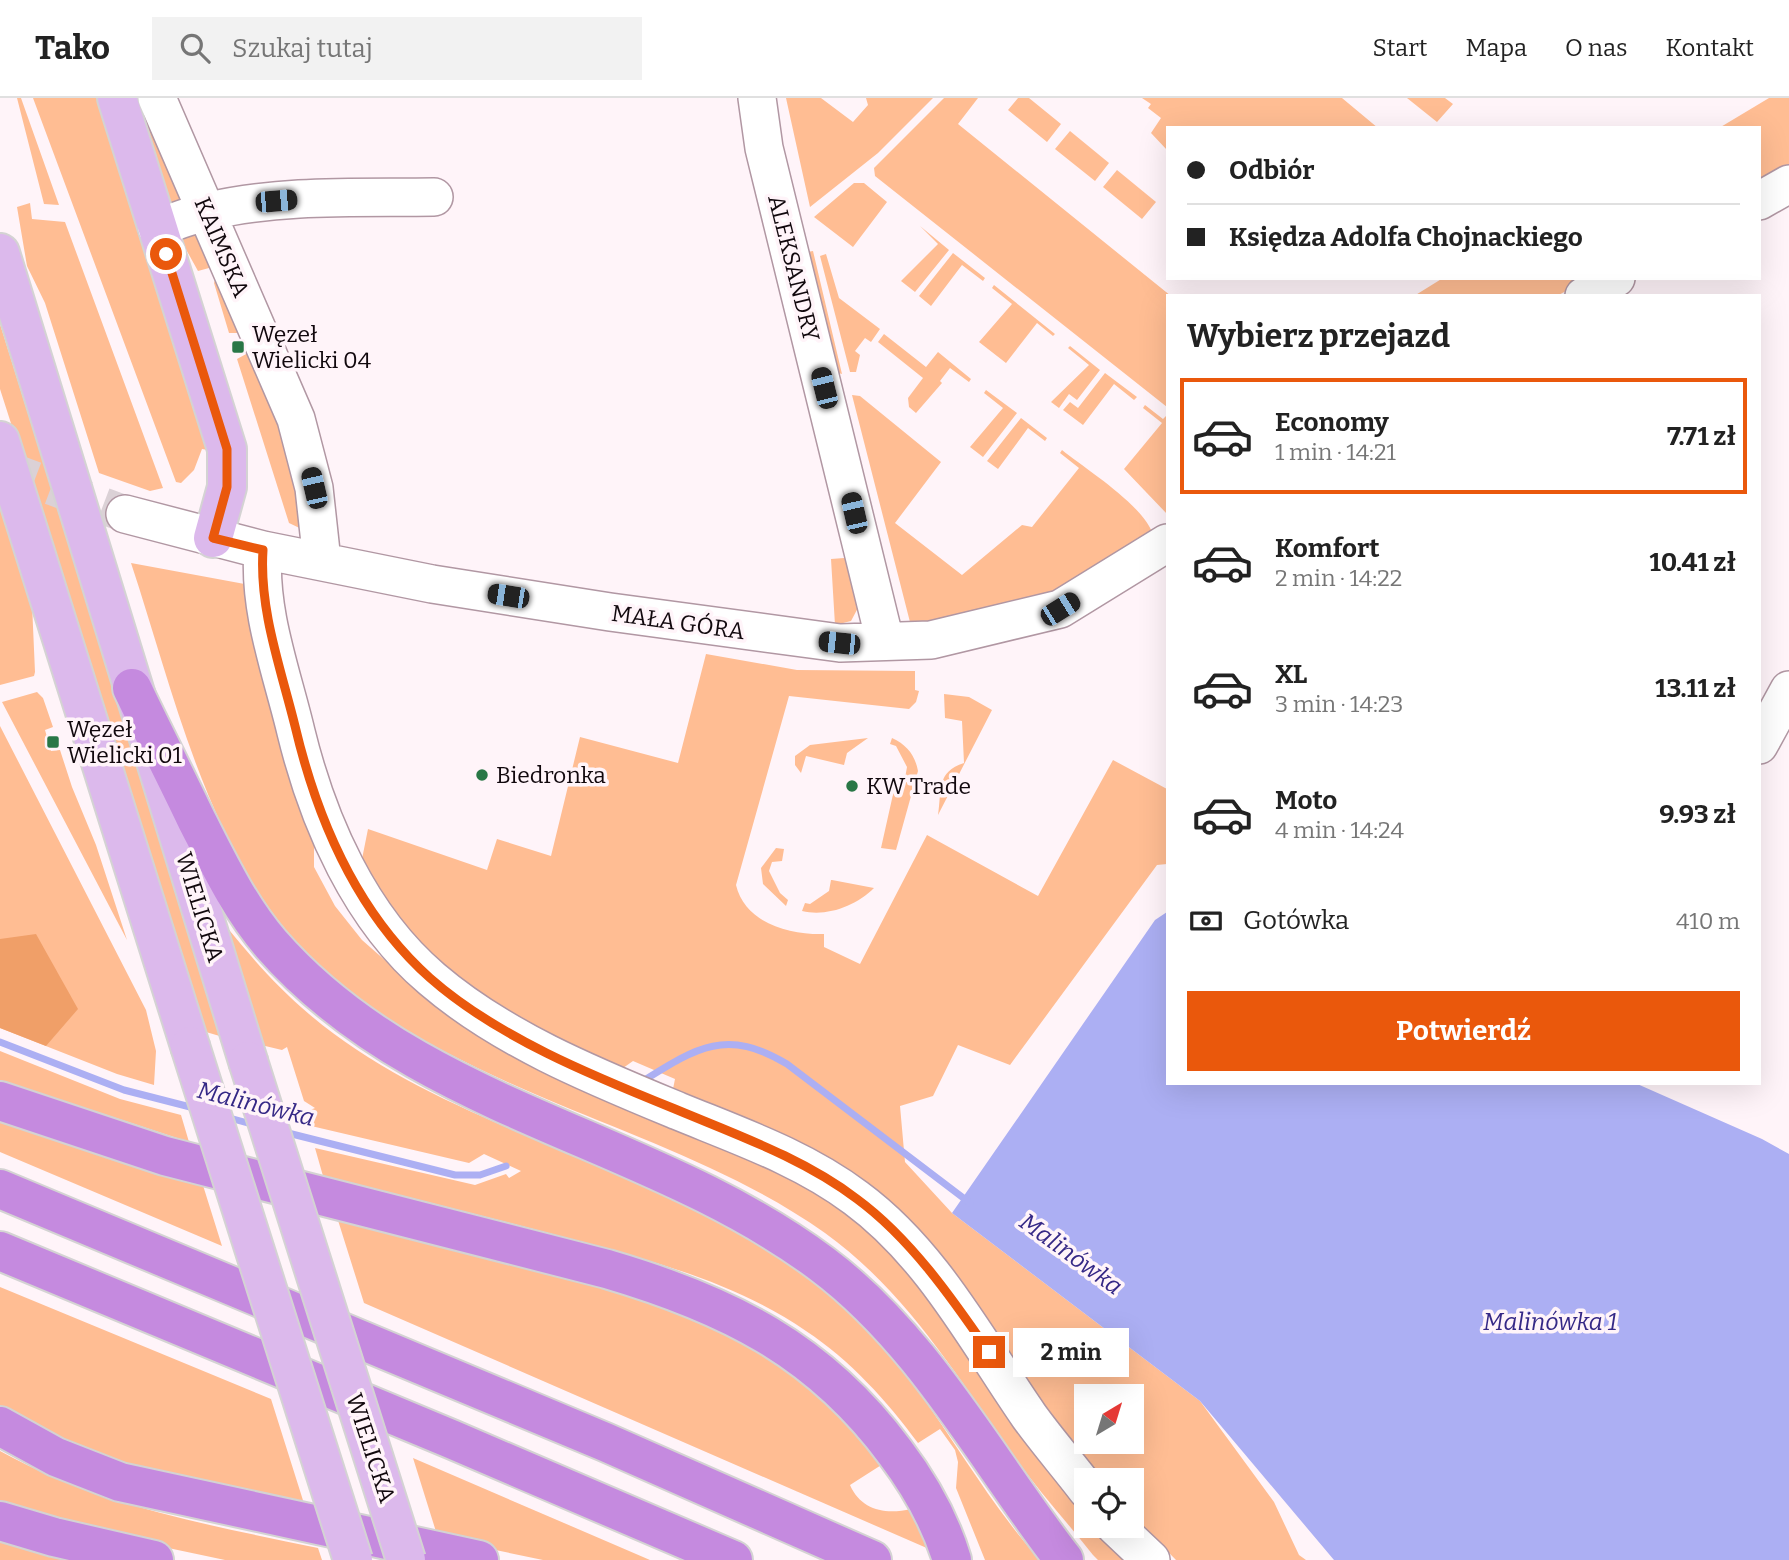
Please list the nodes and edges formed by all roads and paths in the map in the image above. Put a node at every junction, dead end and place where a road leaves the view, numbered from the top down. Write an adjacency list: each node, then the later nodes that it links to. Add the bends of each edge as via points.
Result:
1 (117, 98): 8 (main road)
2 (157, 98): 7 (street, KAIMSKA)
3 (757, 98): 18 (street, ALEKSANDRY, via 764,148)
4 (1789, 184): 6 (street)
5 (434, 197): 7 (street, via 302,199)
6 (1761, 200)
7 (208, 211): 8 (street); 17 (street, KAIMSKA, via 296,419 314,488)
8 (157, 228): 14 (main road, via 227,449 227,487)
9 (0, 253): 19 (main road, WIELICKA)
10 (1612, 280): 11 (street)
11 (1588, 294)
12 (0, 441): 30 (main road, bridge)
13 (125, 514): 14 (street, MAŁA GÓRA)
14 (213, 538): 16 (street, MAŁA GÓRA)
15 (1166, 544): 18 (street, MAŁA GÓRA, via 1060,609 931,640)
16 (263, 550): 17 (street, MAŁA GÓRA); 26 (street, via 263,595 307,776 332,844 405,953 431,979 509,1033 637,1094 780,1153 857,1198 896,1233 967,1320 1030,1418)
17 (322, 561): 18 (street, MAŁA GÓRA, via 432,584 785,637 839,643)
18 (885, 641)
19 (132, 688): 31 (main road, WIELICKA, bridge); 36 (highway, via 243,907 300,975 370,1032 423,1065 748,1215 826,1266 871,1305 905,1344)
20 (1789, 690): 21 (street)
21 (1761, 741)
22 (0, 1101): 35 (highway, via 165,1156 607,1269 698,1298 761,1329 821,1371 859,1408 902,1462 936,1517)
23 (0, 1189): 34 (highway, via 605,1442)
24 (0, 1251): 33 (highway)
25 (0, 1426): 32 (highway, via 56,1457 120,1482)
26 (1074, 1474)
27 (0, 1521): 29 (highway)
28 (1128, 1538): 37 (street)
29 (154, 1560)
30 (353, 1560)
31 (406, 1560)
32 (479, 1560)
33 (733, 1560)
34 (872, 1560)
35 (952, 1560)
36 (1064, 1560)
37 (1151, 1560)

